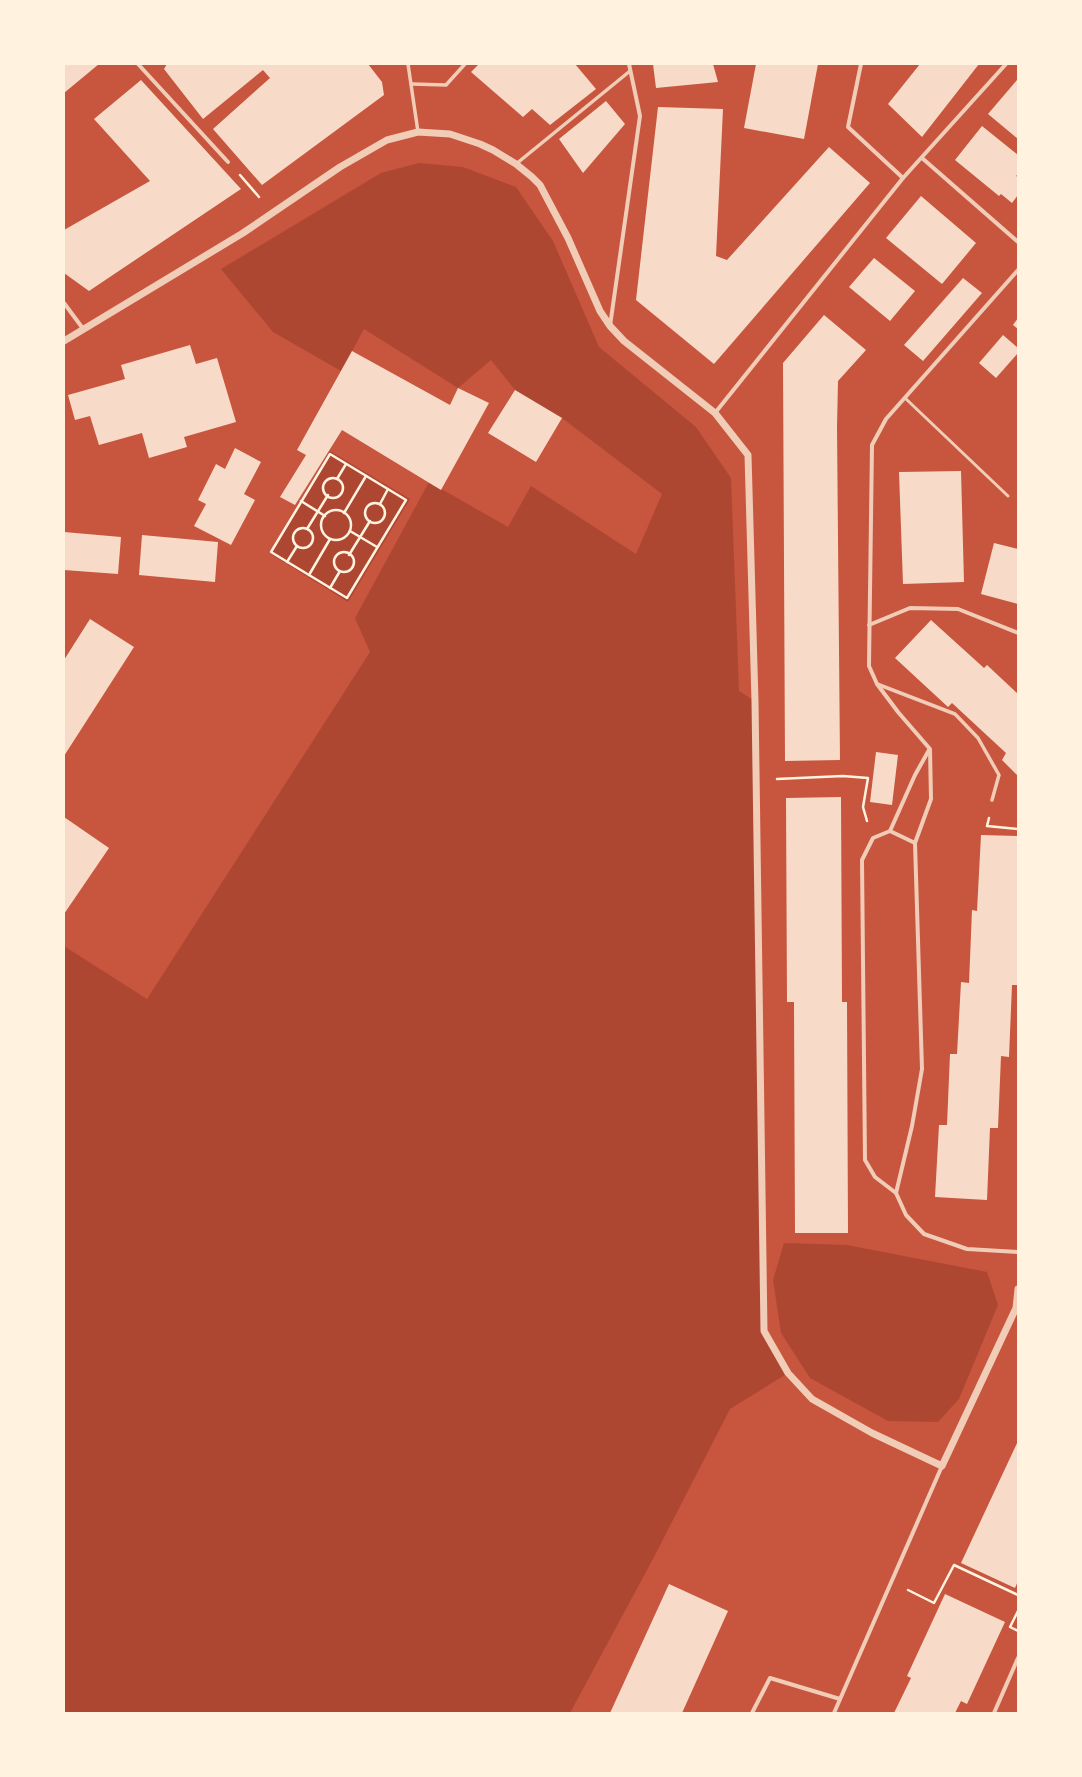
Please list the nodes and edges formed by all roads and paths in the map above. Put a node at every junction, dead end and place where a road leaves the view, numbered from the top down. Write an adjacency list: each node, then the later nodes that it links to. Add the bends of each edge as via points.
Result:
1 (138, 64): 11 (street)
2 (408, 64): 8 (street)
3 (465, 64): 8 (street, via 446,85)
4 (629, 64): 7 (street)
5 (861, 64): 13 (street, via 848,127)
6 (1006, 64): 10 (street)
7 (630, 71): 12 (street); 18 (street, via 640,116)
8 (412, 84): 9 (street)
9 (418, 132): 12 (street, via 434,132 465,138 493,150); 14 (street, via 386,140 364,152)
10 (922, 158): 13 (street); 15 (street)
11 (228, 162): 14 (path)
12 (516, 164): 18 (street, via 532,177 546,196 568,238 600,311)
13 (903, 178): 22 (street)
14 (273, 212): 19 (street)
15 (1018, 242)
16 (1018, 270): 21 (street)
17 (64, 304): 19 (street)
18 (610, 326): 22 (street, via 624,341)
19 (84, 330): 20 (street)
20 (64, 341)
21 (905, 398): 28 (lane); 46 (street, via 886,419 872,445)
22 (714, 413): 59 (street, via 748,455 755,701 764,1331 788,1373 812,1399 872,1433)
23 (346, 464): 24 (path); 25 (path); 29 (path, via 330,454)
24 (366, 476): 26 (path); 32 (path)
25 (338, 479): 27 (path, via 331,478 326,481 324,490); 27 (path, via 342,483 342,493 334,498)
26 (388, 489): 30 (path); 40 (path, via 406,500)
27 (328, 495): 31 (path)
28 (1008, 496)
29 (301, 501): 31 (path); 42 (path, via 271,552)
30 (380, 504): 34 (path, via 384,508 383,518 375,522); 34 (path, via 370,504 366,509 365,516)
31 (318, 511): 33 (path); 35 (path)
32 (344, 513): 33 (path, via 332,511); 36 (path, via 351,522)
33 (325, 516): 38 (path, via 322,526)
34 (370, 521): 37 (path)
35 (307, 529): 39 (path, via 295,531 293,537); 39 (path, via 313,537 311,543 306,547)
36 (350, 531): 37 (path); 38 (path, via 339,540)
37 (360, 538): 40 (path); 41 (path)
38 (330, 539): 44 (path)
39 (297, 546): 42 (path)
40 (377, 548): 45 (path, via 347,598)
41 (349, 555): 43 (path, via 353,561 352,568 347,572); 43 (path, via 345,552 336,556 334,565)
42 (287, 562): 44 (path)
43 (340, 571): 45 (path)
44 (309, 575): 45 (path)
45 (330, 588)
46 (869, 625): 47 (street, via 910,608 958,609); 48 (street, via 869,666)
47 (1018, 633)
48 (877, 684): 49 (street); 51 (street, via 955,714 978,738 999,775)
49 (930, 749): 54 (street, via 915,775); 55 (street, via 931,799)
50 (785, 778): 52 (path, via 868,778)
51 (992, 800): 53 (path, via 987,826)
52 (863, 807)
53 (1018, 828)
54 (890, 831): 55 (street); 56 (street, via 873,838 862,860 865,1160 875,1177)
55 (915, 843): 56 (street, via 922,1069)
56 (896, 1193): 57 (street, via 906,1215 924,1234 967,1249)
57 (1018, 1252)
58 (1018, 1289): 59 (street, via 1016,1308)
59 (942, 1466): 60 (street)
60 (891, 1582): 61 (path, via 934,1603 954,1565); 65 (street)
61 (1018, 1595)
62 (1018, 1611): 63 (path, via 1010,1627)
63 (1018, 1631)
64 (1018, 1658): 68 (street)
65 (840, 1699): 66 (street, via 770,1678); 67 (street)
66 (752, 1713)
67 (834, 1713)
68 (994, 1713)

